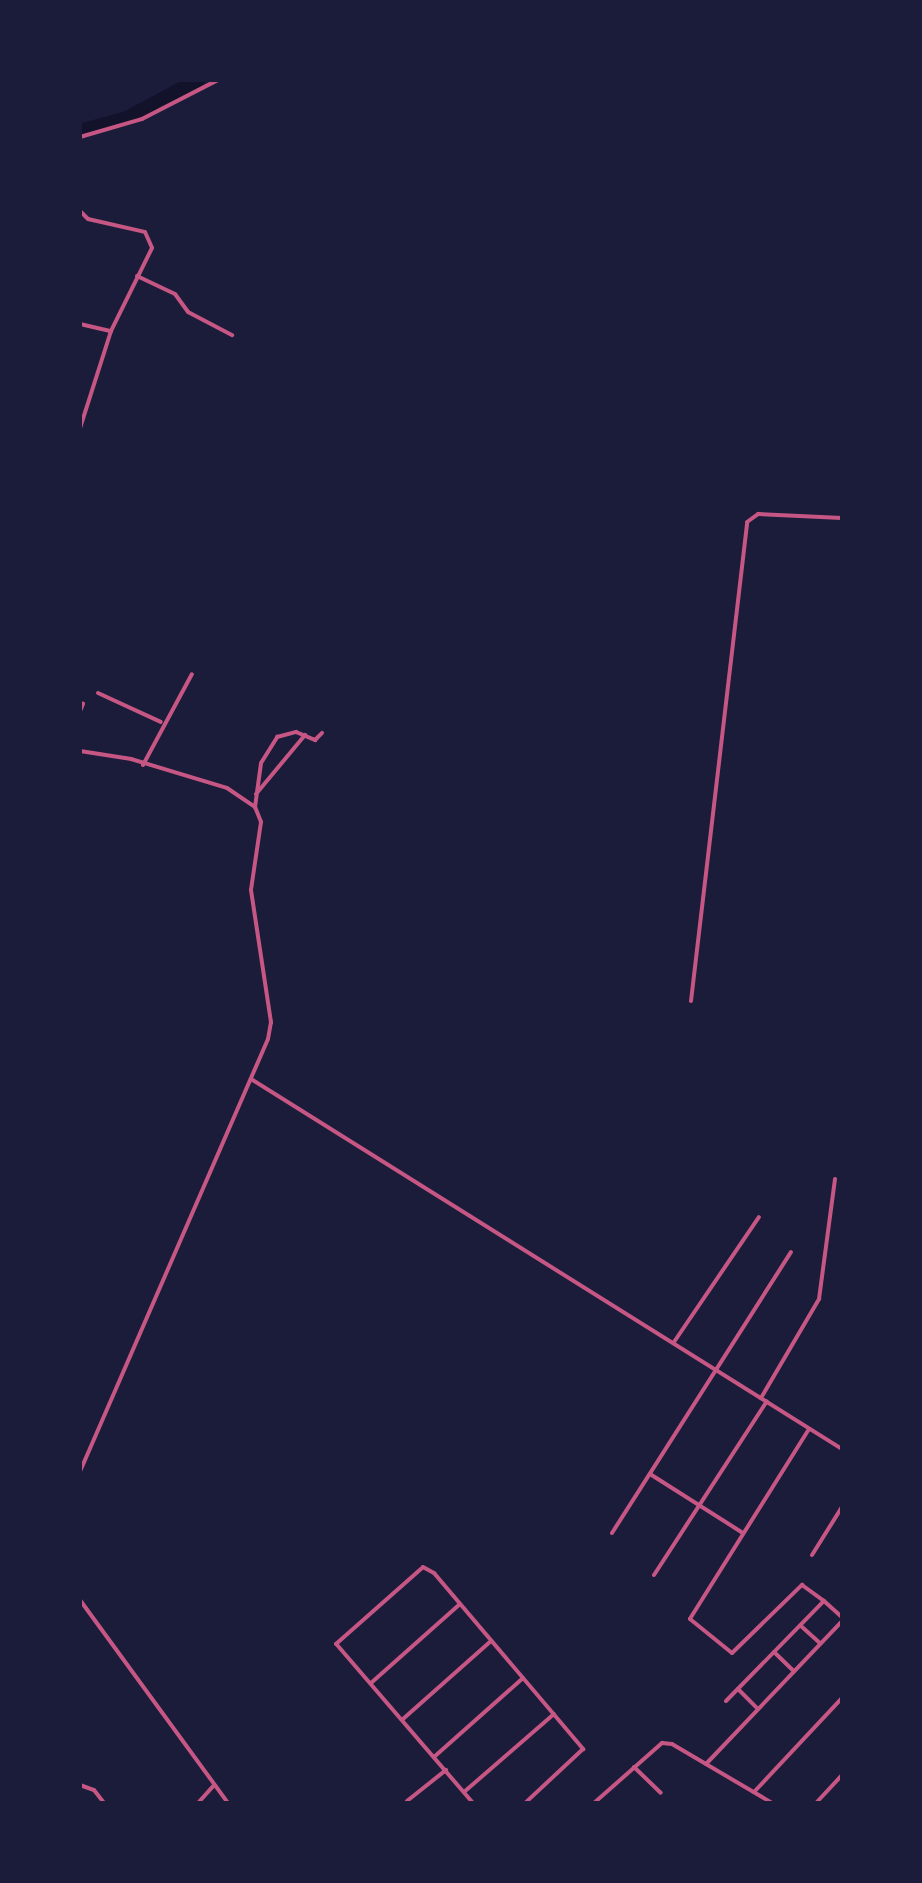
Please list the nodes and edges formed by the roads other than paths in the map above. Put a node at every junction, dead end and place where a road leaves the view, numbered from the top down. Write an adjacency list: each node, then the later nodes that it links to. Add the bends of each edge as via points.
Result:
1 (218, 80): 2 (street, via 142,119)
2 (80, 137)
3 (80, 211): 4 (street, via 88,219 145,232 152,248)
4 (137, 276): 6 (street); 7 (street, via 175,294 188,312)
5 (80, 324): 6 (street)
6 (108, 330): 8 (street)
7 (232, 335)
8 (83, 402): 9 (street)
9 (80, 428)
10 (842, 518): 22 (street, via 758,514 747,522)
11 (192, 674): 15 (street)
12 (98, 693): 15 (street)
13 (83, 704): 14 (street)
14 (80, 711)
15 (162, 722): 19 (street)
16 (322, 733): 17 (street, via 315,740)
17 (305, 735): 20 (street); 20 (street, via 284,732 277,737 261,763)
18 (80, 751): 19 (street)
19 (143, 765): 21 (street, via 227,788)
20 (256, 794): 21 (street)
21 (255, 807): 23 (street, via 261,822 251,890 271,1022)
22 (691, 1001)
23 (251, 1079): 27 (street); 34 (street)
24 (835, 1179): 30 (street, via 819,1299)
25 (759, 1217): 27 (street)
26 (791, 1252): 28 (street)
27 (674, 1342): 28 (street)
28 (718, 1370): 30 (street); 35 (street)
29 (842, 1393): 31 (street)
30 (764, 1400): 32 (street); 36 (street)
31 (842, 1400)
32 (809, 1429): 33 (street); 39 (street)
33 (842, 1449)
34 (80, 1471)
35 (650, 1474): 36 (street); 38 (street)
36 (700, 1505): 39 (street); 41 (street)
37 (842, 1507): 40 (street)
38 (612, 1533)
39 (744, 1533): 43 (street, via 691,1612 695,1626 732,1653 802,1585)
40 (812, 1555)
41 (654, 1575)
42 (80, 1600): 65 (street)
43 (824, 1601): 45 (street); 46 (street)
44 (460, 1604): 47 (street); 52 (street); 52 (street, via 423,1567 337,1637 339,1652)
45 (842, 1619): 48 (street)
46 (801, 1626): 48 (street); 49 (street)
47 (492, 1641): 51 (street); 58 (street)
48 (820, 1643): 50 (street)
49 (774, 1652): 50 (street); 53 (street)
50 (794, 1671): 56 (street)
51 (523, 1678): 57 (street); 59 (street)
52 (371, 1683): 58 (street)
53 (738, 1689): 55 (street); 56 (street)
54 (842, 1698): 67 (street)
55 (726, 1701)
56 (758, 1709): 60 (street)
57 (554, 1714): 66 (street); 74 (street, via 583,1755)
58 (403, 1719): 59 (street)
59 (434, 1757): 62 (street)
60 (706, 1764): 61 (street, via 662,1743); 67 (street)
61 (633, 1766): 68 (street); 75 (street)
62 (446, 1770): 66 (street); 69 (street)
63 (842, 1775): 77 (street)
64 (80, 1785): 70 (street, via 94,1790)
65 (214, 1785): 71 (street); 72 (street)
66 (464, 1792): 73 (street)
67 (754, 1792): 76 (street)
68 (661, 1793)
69 (407, 1801)
70 (104, 1803)
71 (198, 1803)
72 (228, 1803)
73 (473, 1803)
74 (525, 1803)
75 (594, 1803)
76 (772, 1803)
77 (816, 1803)

